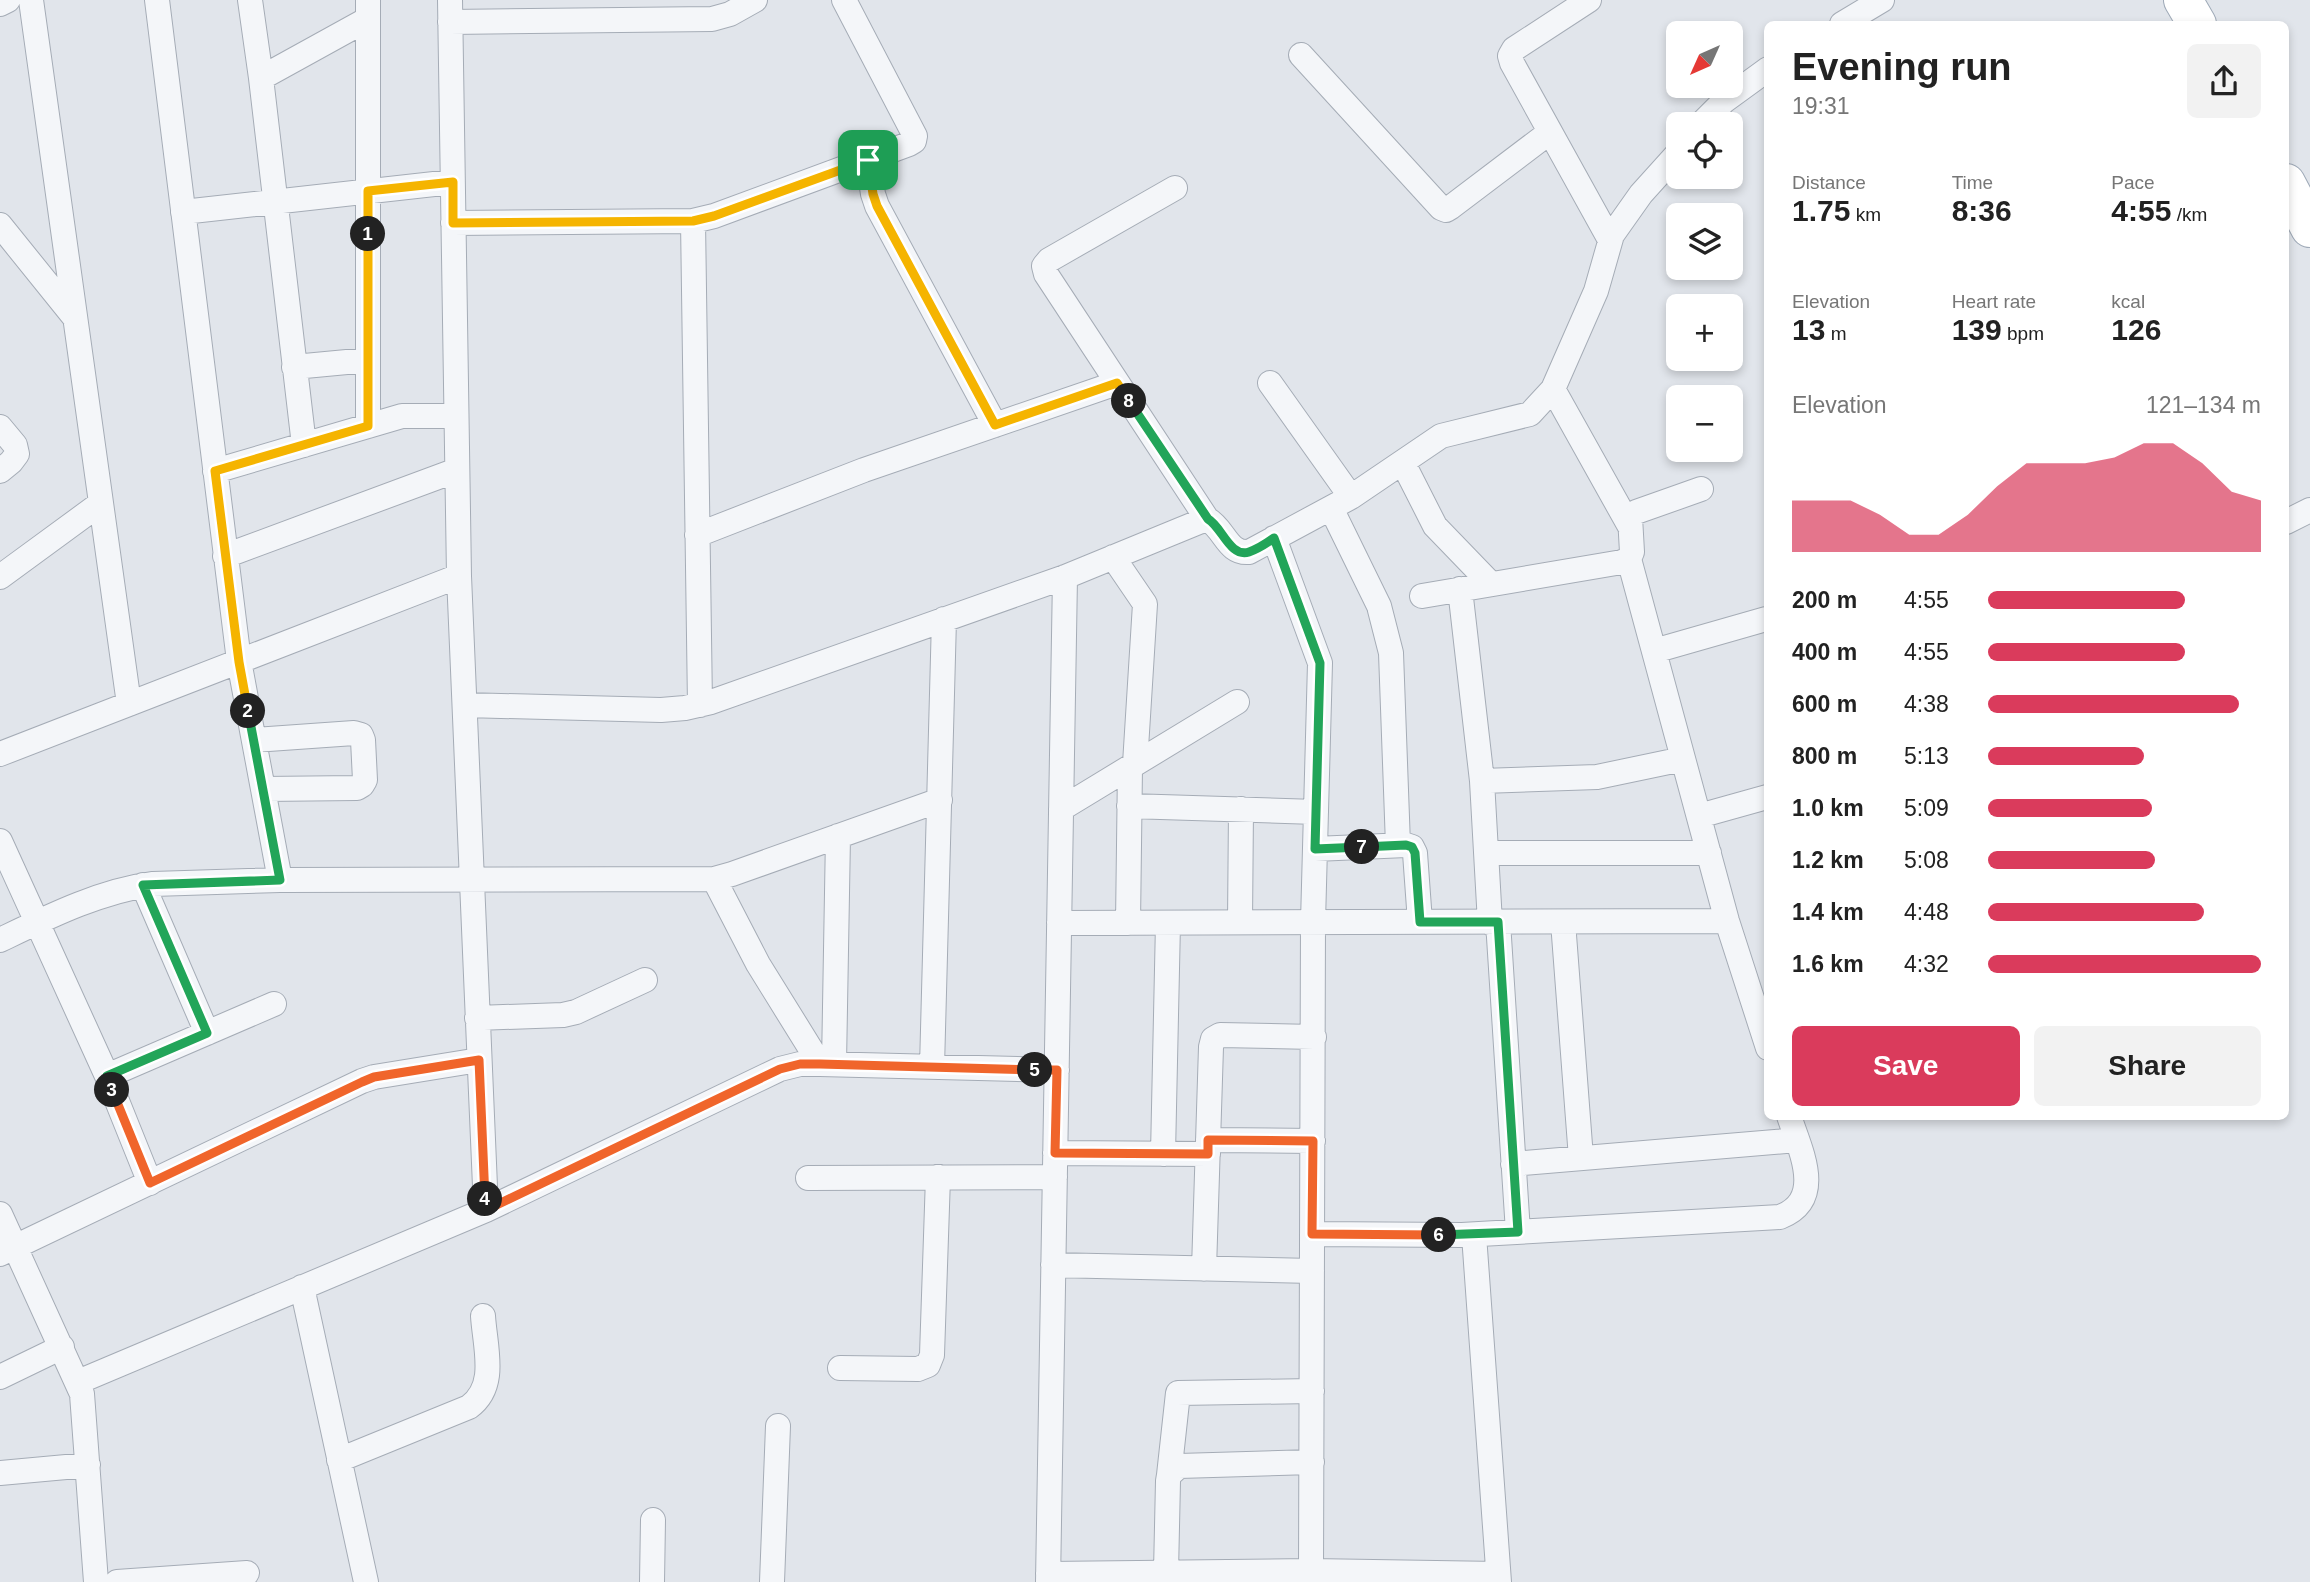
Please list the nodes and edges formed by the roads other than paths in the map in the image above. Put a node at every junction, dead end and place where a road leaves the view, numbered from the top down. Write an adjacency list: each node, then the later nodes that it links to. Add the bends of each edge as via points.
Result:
1 (8, 0): 10 (street)
2 (31, 0): 32 (street)
3 (157, 0): 27 (street)
4 (755, 0): 12 (street, via 730,15 712,19)
5 (844, 0): 21 (street, via 915,136 909,144)
6 (1589, 0): 20 (street, via 1510,56)
7 (1882, 0): 14 (street)
8 (2183, 0): 15 (main road)
9 (255, 3): 18 (street)
10 (0, 4)
11 (369, 10): 18 (street); 25 (street)
12 (691, 10): 13 (street)
13 (450, 11): 23 (street)
14 (1847, 21)
15 (2195, 21)
16 (1301, 55): 20 (street, via 1446,210)
17 (1764, 72): 19 (street)
18 (261, 78): 26 (street)
19 (1713, 112)
20 (1550, 132): 31 (street)
21 (868, 160): 28 (street); 39 (street, via 877,206)
22 (1666, 166): 31 (street)
23 (453, 182): 25 (street); 29 (street)
24 (1175, 188): 35 (street, via 1044,266)
25 (368, 191): 26 (street); 33 (street)
26 (274, 202): 27 (street); 34 (street)
27 (183, 212): 46 (street)
28 (693, 221): 29 (street); 54 (street)
29 (453, 223): 38 (street)
30 (0, 225): 32 (street)
31 (1611, 240): 37 (street, via 1596,291)
32 (75, 318): 48 (street)
33 (368, 360): 34 (street); 40 (street)
34 (294, 367): 42 (street)
35 (1117, 383): 39 (street); 51 (street)
36 (1270, 383): 49 (street)
37 (1553, 389): 43 (street, via 1530,414 1441,436); 53 (street)
38 (456, 416): 40 (street, via 402,416); 44 (street)
39 (995, 425): 54 (street, via 864,470)
40 (368, 426): 42 (street)
41 (0, 427): 45 (street, via 17,454)
42 (304, 445): 46 (street)
43 (1403, 463): 49 (street); 62 (street, via 1435,526)
44 (457, 470): 56 (street); 59 (street)
45 (0, 471)
46 (215, 471): 56 (street)
47 (1701, 489): 53 (street, via 1636,512)
48 (101, 503): 60 (street); 70 (street)
49 (1341, 503): 55 (street); 88 (street, via 1391,653)
50 (2310, 510): 52 (street)
51 (1208, 519): 55 (street, via 1240,553); 57 (street)
52 (2289, 520)
53 (1629, 525): 58 (street)
54 (697, 536): 72 (street)
55 (1274, 538): 84 (street, via 1320,663)
56 (225, 556): 68 (street)
57 (1113, 557): 61 (street); 76 (street, via 1145,604)
58 (1629, 559): 62 (street); 67 (street)
59 (459, 576): 68 (street); 71 (street)
60 (0, 577)
61 (1065, 577): 65 (street); 82 (street)
62 (1491, 584): 63 (street)
63 (1460, 589): 64 (street); 77 (street)
64 (1422, 596)
65 (944, 619): 72 (street); 80 (street)
66 (1764, 620): 67 (street)
67 (1654, 650): 75 (street)
68 (239, 662): 70 (street); 73 (street)
69 (1237, 702): 76 (street)
70 (129, 704): 74 (street)
71 (464, 705): 72 (street, via 661,710); 92 (street)
72 (700, 705)
73 (254, 740): 78 (street); 78 (street, via 354,733 363,740 365,780 357,788)
74 (1, 750)
75 (1683, 759): 77 (street, via 1597,777); 85 (street)
76 (1133, 766): 81 (street); 82 (street)
77 (1482, 781): 90 (street)
78 (263, 789): 94 (street)
79 (1764, 798): 85 (street)
80 (940, 800): 86 (street); 115 (street)
81 (1129, 806): 83 (street); 104 (street)
82 (1061, 809): 103 (street)
83 (1241, 809): 84 (street); 98 (street)
84 (1316, 812): 89 (street)
85 (1699, 816): 91 (street)
86 (838, 836): 93 (street); 114 (street)
87 (0, 841): 97 (street)
88 (1398, 845): 89 (street); 100 (street, via 1412,847 1415,853)
89 (1315, 849): 99 (street)
90 (1486, 853): 91 (street); 101 (street)
91 (1709, 853): 96 (street)
92 (472, 879): 93 (street); 94 (street); 109 (street)
93 (714, 879): 114 (street, via 758,964)
94 (280, 880): 95 (street)
95 (143, 885): 97 (street); 110 (street)
96 (1727, 921): 102 (street); 111 (street)
97 (36, 922): 106 (street); 117 (street)
98 (1240, 922): 99 (street); 105 (street)
99 (1314, 922): 100 (street); 112 (street)
100 (1420, 922): 101 (street)
101 (1494, 922): 102 (street); 123 (street)
102 (1563, 922): 122 (street)
103 (1059, 923): 104 (street); 116 (street)
104 (1128, 923): 105 (street)
105 (1168, 923): 121 (street)
106 (0, 940)
107 (645, 980): 109 (street, via 563,1015)
108 (274, 1004): 110 (street)
109 (477, 1018): 113 (street)
110 (207, 1033): 117 (street)
111 (1764, 1036)
112 (1314, 1037): 119 (street); 120 (street, via 1220,1035 1213,1039)
113 (479, 1060): 127 (street, via 374,1077); 128 (street)
114 (827, 1064): 115 (street); 128 (street, via 800,1064 760,1077)
115 (932, 1067): 116 (street)
116 (1057, 1070): 124 (street)
117 (107, 1076): 127 (street)
118 (1793, 1128): 122 (street); 130 (street, via 1808,1175 1807,1186 1791,1213)
119 (1313, 1141): 120 (street); 131 (street)
120 (1208, 1147): 121 (street); 135 (street)
121 (1163, 1154): 124 (street)
122 (1581, 1158): 123 (street)
123 (1513, 1164): 130 (street)
124 (1055, 1165): 125 (street); 134 (street)
125 (938, 1177): 126 (street); 140 (street, via 928,1365 918,1369)
126 (808, 1178)
127 (150, 1183): 133 (street)
128 (486, 1210): 137 (street)
129 (0, 1214): 133 (street)
130 (1518, 1232): 132 (street)
131 (1312, 1234): 132 (street); 136 (street)
132 (1474, 1235): 155 (street)
133 (8, 1251): 139 (street)
134 (1053, 1265): 135 (street); 154 (street)
135 (1204, 1269): 136 (street)
136 (1312, 1271): 143 (street)
137 (302, 1287): 142 (street); 145 (street)
138 (483, 1316): 145 (street, via 488,1378 480,1399)
139 (62, 1348): 141 (street); 142 (street)
140 (840, 1368)
141 (0, 1377)
142 (78, 1382): 147 (street)
143 (1312, 1391): 146 (street); 149 (street, via 1178,1393)
144 (778, 1426): 160 (street)
145 (339, 1461): 158 (street)
146 (1312, 1462): 149 (street, via 1179,1466); 151 (street)
147 (88, 1465): 148 (street); 156 (street)
148 (0, 1473)
149 (1169, 1475): 152 (street)
150 (653, 1520): 159 (street)
151 (1311, 1571): 152 (street); 155 (street)
152 (1166, 1572): 154 (street)
153 (247, 1573): 157 (street)
154 (1048, 1578)
155 (1499, 1578)
156 (96, 1582)
157 (117, 1582)
158 (366, 1582)
159 (652, 1582)
160 (772, 1582)

